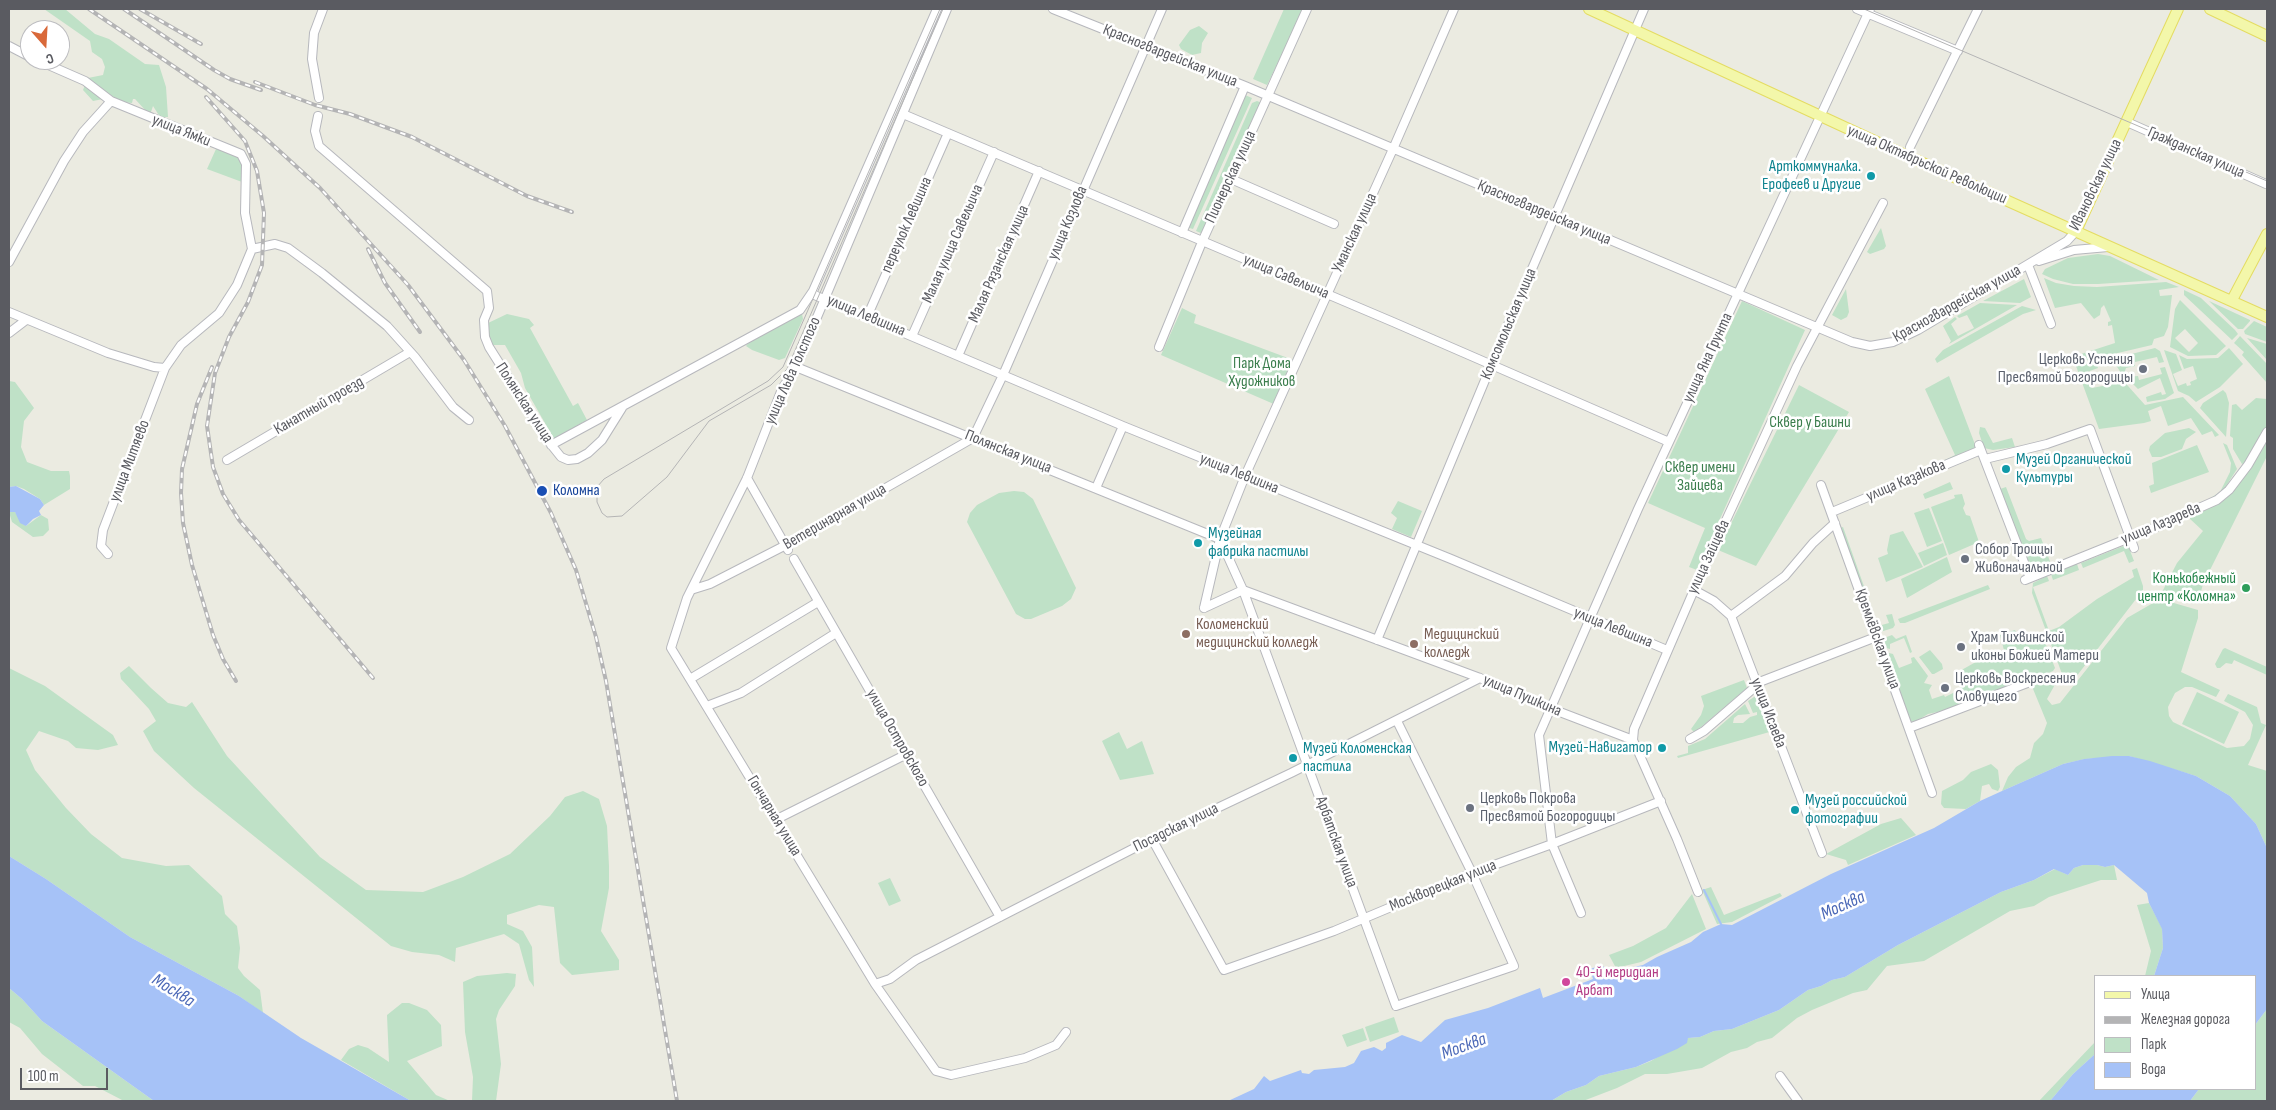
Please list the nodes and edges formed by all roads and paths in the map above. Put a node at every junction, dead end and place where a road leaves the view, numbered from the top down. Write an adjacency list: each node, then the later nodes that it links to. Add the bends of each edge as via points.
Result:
1 (323, 9): 23 (street, via 314,32 312,59)
2 (937, 9): 48 (street, улица Льва Толстого)
3 (948, 9): 25 (street, улица Льва Толстого)
4 (1053, 9): 14 (street, Красногвардейская улица)
5 (1162, 9): 18 (street, улица Козлова)
6 (1308, 9): 22 (street, Пионерская улица)
7 (1454, 9): 31 (street, Уманская улица)
8 (1588, 9): 16 (main road, улица Октябрьской Революции)
9 (1644, 9): 16 (street, Комсомольская улица)
10 (1857, 9): 15 (street)
11 (1978, 9): 19 (street)
12 (2178, 9): 28 (main road, Ивановская улица)
13 (2210, 9): 17 (main road)
14 (1065, 11): 18 (street, Красногвардейская улица)
15 (1869, 11): 19 (street); 26 (street, улица Яна Грунта)
16 (1634, 30): 26 (main road, улица Октябрьской Революции); 38 (street, Комсомольская улица)
17 (2267, 36)
18 (1146, 46): 21 (street, Красногвардейская улица); 36 (street, улица Козлова)
19 (1958, 51): 30 (street)
20 (60, 70): 24 (street, улица Ямки, via 85,81)
21 (1245, 86): 22 (street, Красногвардейская улица); 41 (street)
22 (1268, 97): 31 (street, Красногвардейская улица); 34 (street, Пионерская улица)
23 (319, 98)
24 (111, 101): 45 (street, улица Ямки, via 241,154 246,164 246,213); 46 (street, via 83,132 64,161)
25 (903, 114): 29 (street, улица Савельича); 51 (street, улица Льва Толстого)
26 (1820, 115): 40 (main road, улица Октябрьской Революции); 50 (street, улица Яна Грунта)
27 (318, 116): 74 (street, Полянская улица, via 315,131 319,146 487,291 489,308 484,320 485,337)
28 (2127, 122): 35 (street, Гражданская улица); 40 (main road, Ивановская улица)
29 (948, 133): 32 (street, улица Савельича); 54 (street, переулок Левшина)
30 (1910, 147)
31 (1393, 149): 38 (street, Красногвардейская улица); 49 (street, Уманская улица)
32 (994, 152): 33 (street, улица Савельича); 60 (street, Малая улица Савельича)
33 (1039, 171): 36 (street, улица Савельича); 63 (street, Малая Рязанская улица)
34 (1231, 179): 39 (street); 43 (street, Пионерская улица)
35 (2266, 184)
36 (1082, 190): 41 (street, улица Савельича); 67 (street, улица Козлова)
37 (1883, 203): 58 (street, улица Зайцева)
38 (1554, 218): 50 (street, Красногвардейская улица); 64 (street, Комсомольская улица)
39 (1334, 224)
40 (2076, 231): 44 (main road, улица Октябрьской Революции); 47 (street, Ивановская улица, via 2067,241)
41 (1182, 233): 43 (street, улица Савельича)
42 (2267, 234): 52 (main road)
43 (1202, 242): 49 (street, улица Савельича); 61 (street, Пионерская улица)
44 (2110, 247): 47 (street, Ивановская улица, via 2074,250); 52 (main road, улица Октябрьской Революции)
45 (252, 249): 62 (street, via 275,244 288,248 387,326); 66 (street, улица Митяево, via 237,286 219,313 181,345)
46 (9, 262)
47 (2028, 265): 57 (street); 58 (street, Красногвардейская улица, via 1893,342 1870,346)
48 (812, 294): 51 (street, улица Левшина); 68 (street, via 796,313)
49 (1326, 294): 64 (street, улица Савельича); 77 (street, Уманская улица)
50 (1738, 294): 58 (street, Красногвардейская улица); 73 (street, улица Яна Грунта)
51 (825, 299): 54 (street, улица Левшина); 65 (street, улица Льва Толстого)
52 (2232, 300): 55 (main road, улица Октябрьской Революции)
53 (9, 312): 56 (street)
54 (867, 317): 60 (street, улица Левшина)
55 (2267, 317)
56 (26, 320): 59 (street); 66 (street, via 108,353)
57 (2051, 324)
58 (1817, 327): 92 (street, улица Зайцева)
59 (9, 333)
60 (912, 336): 63 (street, улица Левшина)
61 (1159, 347)
62 (410, 352): 69 (street, via 453,407); 76 (street, Канатный проезд)
63 (958, 356): 67 (street, улица Левшина)
64 (1491, 365): 73 (street, улица Савельича); 85 (street, Комсомольская улица)
65 (796, 367): 72 (street, Полянская улица); 78 (street, улица Льва Толстого, via 782,388)
66 (166, 368): 88 (street, улица Митяево, via 103,530 101,546)
67 (1003, 375): 70 (street, улица Левшина); 72 (street, улица Козлова)
68 (623, 406): 74 (street); 74 (street, Полянская улица, via 602,440 577,459 561,457)
69 (469, 420)
70 (1123, 426): 77 (street, улица Левшина); 80 (street)
71 (2267, 432): 83 (street, улица Лазарева, via 2248,465 2223,496)
72 (973, 438): 80 (street, Полянская улица); 86 (street, Ветеринарная улица)
73 (1669, 442): 95 (street, улица Яна Грунта)
74 (551, 445)
75 (1985, 459): 81 (street, улица Казакова, via 1980,447); 83 (street, via 2047,444 2090,429); 83 (street, улица Лазарева, via 2028,579)
76 (227, 460)
77 (1245, 476): 84 (street, Уманская улица); 85 (street, улица Левшина)
78 (747, 478): 86 (street); 90 (street, улица Льва Толстого)
79 (1821, 485): 81 (street, Кремлёвская улица)
80 (1096, 488): 84 (street, Полянская улица)
81 (1832, 512): 82 (street, Кремлёвская улица)
82 (1835, 523): 94 (street, via 1785,576); 97 (street, Кремлёвская улица)
83 (2130, 538): 87 (street)
84 (1220, 539): 91 (street, Арбатская улица); 91 (street, Уманская улица, via 1204,608)
85 (1416, 545): 95 (street, улица Левшина); 98 (street, Комсомольская улица)
86 (787, 547): 90 (street, Ветеринарная улица)
87 (2134, 548)
88 (108, 554)
89 (794, 559): 93 (street, улица Островского)
90 (694, 589): 99 (street, улица Льва Толстого, via 687,598)
91 (1243, 590): 98 (street, улица Пушкина); 112 (street, Арбатская улица)
92 (1694, 590): 94 (street); 100 (street, улица Зайцева)
93 (818, 602): 96 (street, улица Островского); 102 (street)
94 (1732, 616): 104 (street, улица Исаева)
95 (1589, 618): 100 (street, улица Левшина); 106 (street, улица Яна Грунта)
96 (836, 633): 105 (street, via 741,693); 111 (street, улица Островского)
97 (1876, 637): 104 (street); 108 (street, Кремлёвская улица)
98 (1377, 640): 101 (street, улица Пушкина)
99 (672, 648): 102 (street, Гончарная улица)
100 (1667, 650): 110 (street, улица Зайцева, via 1634,729)
101 (1480, 678): 106 (street, улица Пушкина); 107 (street, Посадская улица)
102 (690, 679): 105 (street, Гончарная улица)
103 (2030, 682): 108 (street)
104 (1757, 685): 109 (street, via 1704,731); 118 (street, улица Исаева)
105 (707, 706): 115 (street, Гончарная улица)
106 (1552, 709): 110 (street, улица Пушкина); 117 (street, улица Яна Грунта, via 1539,735)
107 (1397, 721): 112 (street, Посадская улица); 119 (street)
108 (1909, 728): 113 (street, Кремлёвская улица)
109 (1690, 739)
110 (1633, 740): 114 (street)
111 (907, 754): 115 (street); 122 (street, улица Островского)
112 (1308, 765): 116 (street, Посадская улица); 123 (street, Арбатская улица)
113 (1932, 793)
114 (1661, 801): 117 (street, Москворецкая улица); 120 (street)
115 (777, 819): 124 (street, Гончарная улица)
116 (1152, 839): 122 (street, Посадская улица); 123 (street, Москворецкая улица, via 1224,970)
117 (1552, 844): 119 (street, Москворецкая улица); 121 (street, улица Яна Грунта)
118 (1822, 853)
119 (1472, 873): 123 (street, Москворецкая улица); 123 (street, Арбатская улица, via 1514,966 1396,1006)
120 (1698, 892)
121 (1581, 913)
122 (1000, 917): 124 (street, Посадская улица, via 916,960 890,979)
123 (1364, 919)
124 (875, 984): 125 (street, via 936,1071 942,1074 951,1075 1025,1058 1056,1045)
125 (1066, 1032)
126 (1780, 1076): 127 (street)
127 (1798, 1101)

